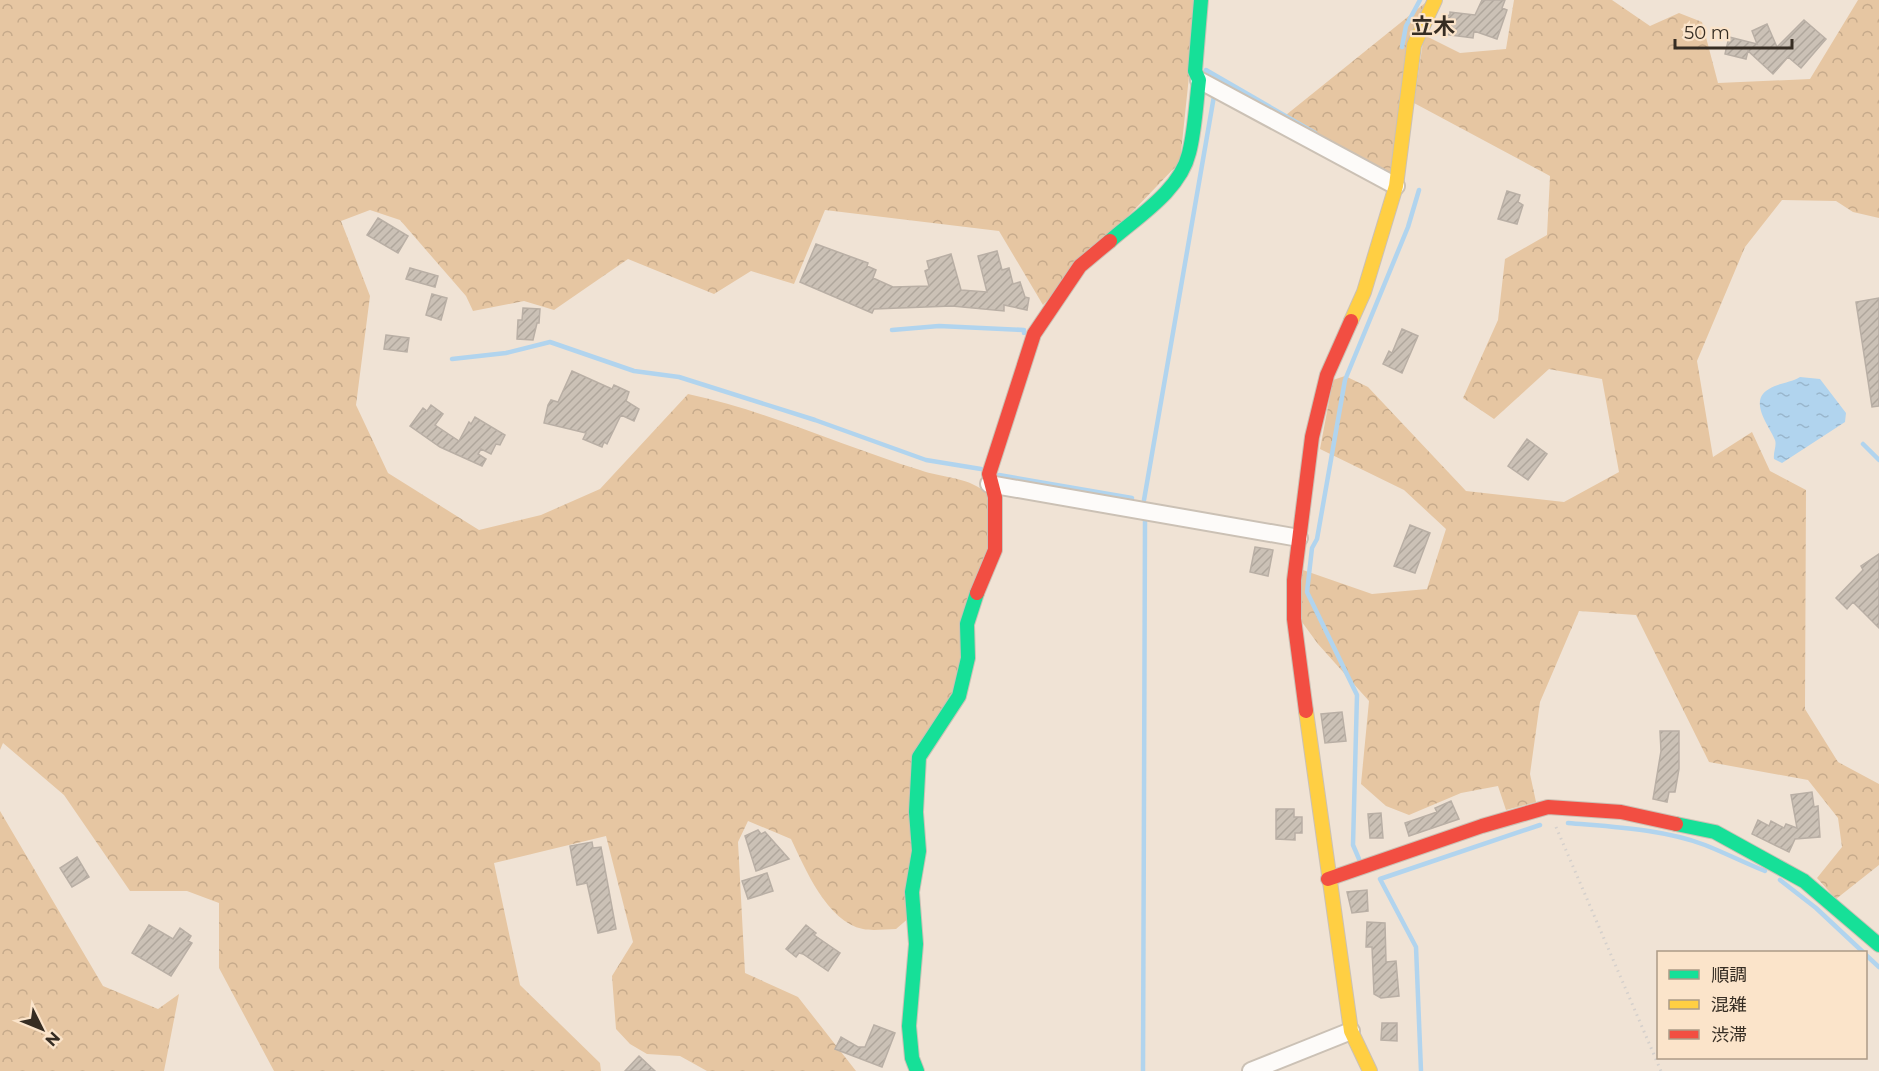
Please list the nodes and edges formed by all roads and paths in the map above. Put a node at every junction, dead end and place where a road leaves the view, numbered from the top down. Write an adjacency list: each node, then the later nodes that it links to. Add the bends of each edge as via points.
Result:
1 (1201, 0): 3 (street)
2 (1435, 0): 4 (street, via 1414,45)
3 (1197, 71): 4 (street); 5 (street, via 1189,155 1159,199 1080,267 1034,334 988,474)
4 (1396, 186): 6 (street, via 1364,292 1327,375 1312,437)
5 (989, 484): 6 (street); 11 (street, via 995,497 995,550 967,624 964,679 959,696 919,757 919,851 912,892 915,944 909,1026)
6 (1299, 538): 8 (street, via 1294,619)
7 (1548, 807): 8 (street); 9 (street, via 1621,812 1715,832 1804,881); 14 (path)
8 (1328, 879): 10 (street)
9 (1879, 945)
10 (1351, 1030): 12 (street); 13 (street)
11 (917, 1071)
12 (1251, 1071)
13 (1370, 1071)
14 (1661, 1071)

